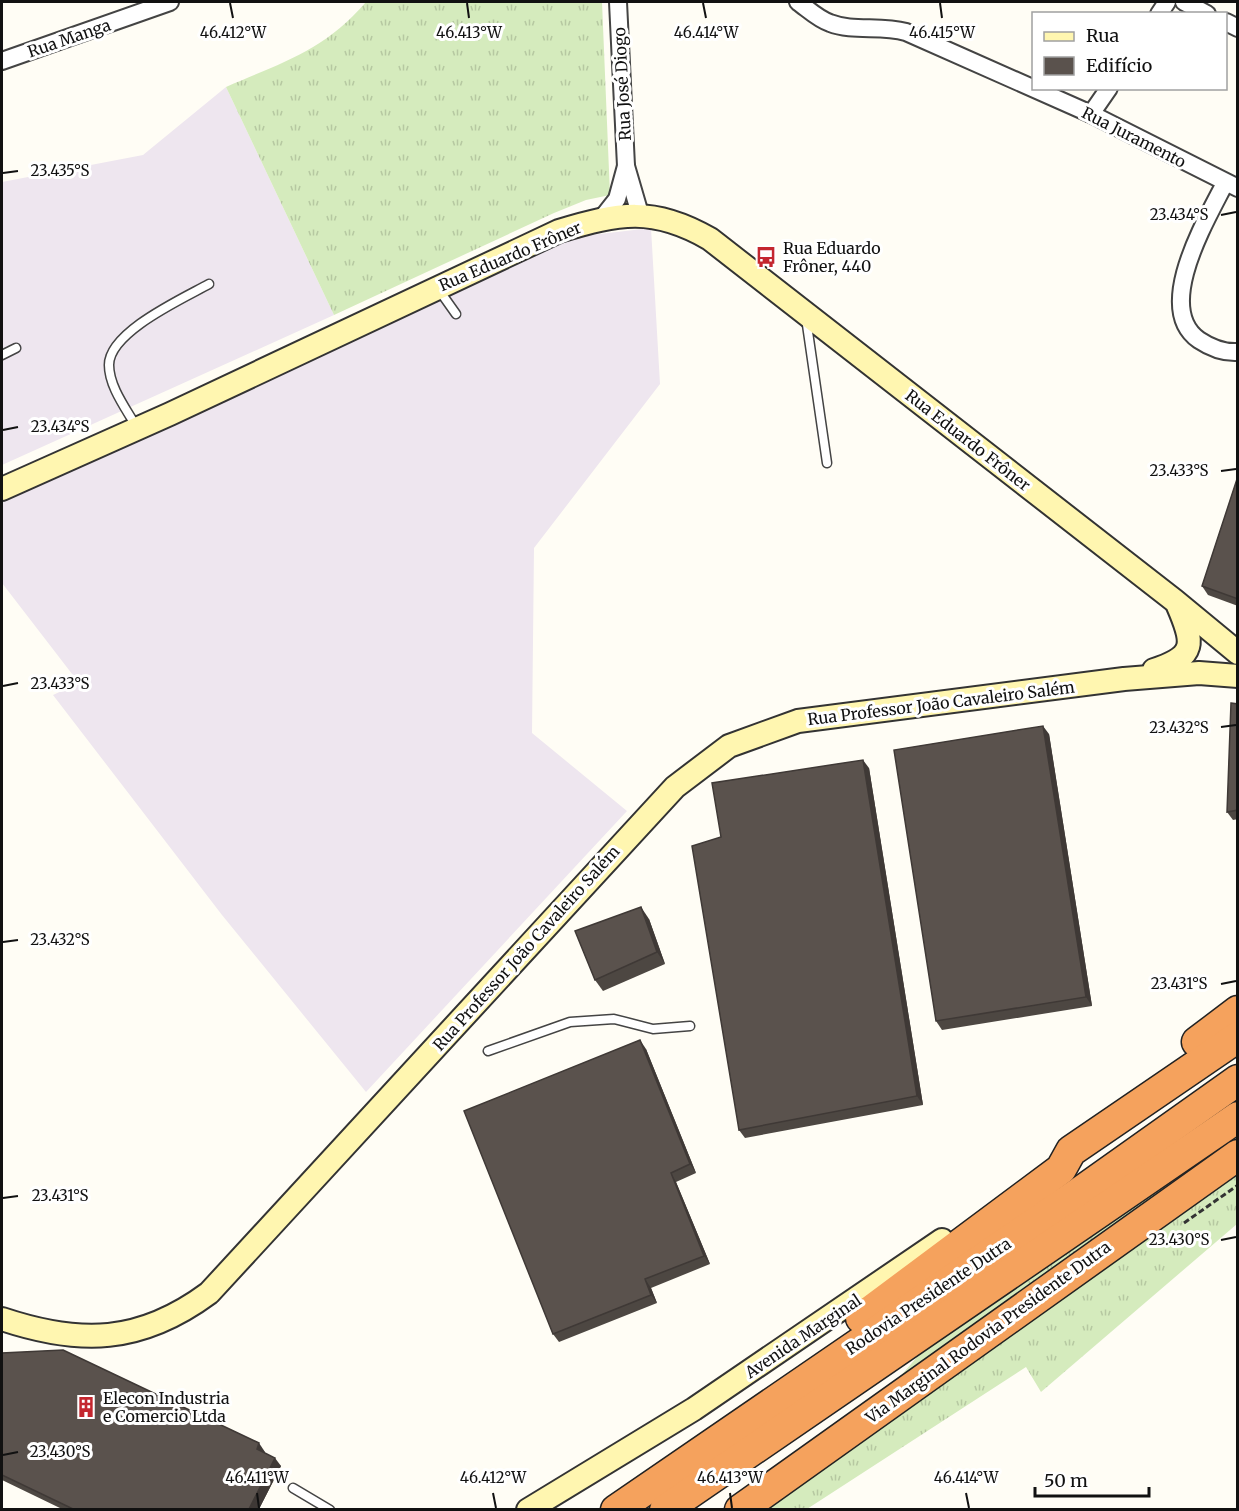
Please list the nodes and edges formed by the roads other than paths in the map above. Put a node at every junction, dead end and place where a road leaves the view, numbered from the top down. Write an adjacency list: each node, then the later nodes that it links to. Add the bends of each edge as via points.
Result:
1 (170, 2): 6 (street, Rua Manga)
2 (618, 2): 11 (street, Rua José Diogo)
3 (798, 2): 7 (street, Rua Juramento, via 830,23 906,32)
4 (1184, 2): 5 (street)
5 (1203, 12)
6 (2, 61)
7 (1032, 88)
8 (1037, 90): 10 (street, Rua Juramento)
9 (1108, 90): 10 (street)
10 (1091, 114): 12 (street, Rua Juramento)
11 (626, 166): 13 (street, Rua José Diogo); 14 (street, Rua José Diogo, via 616,199)
12 (1231, 185): 20 (street, via 1188,263 1181,294 1183,317 1195,336 1212,348)
13 (640, 214): 14 (main road, Rua Eduardo Frôner); 18 (main road, Rua Eduardo Frôner, via 682,225 710,239)
14 (602, 218): 16 (main road, Rua Eduardo Frôner, via 560,231)
15 (209, 284): 22 (lane, via 128,332 111,350 109,366 114,384)
16 (437, 287): 17 (lane); 22 (main road, Rua Eduardo Frôner)
17 (456, 314)
18 (806, 315): 23 (lane); 25 (main road, Rua Eduardo Frôner)
19 (16, 348): 21 (lane)
20 (1238, 352)
21 (2, 355)
22 (137, 429): 24 (main road, Rua Eduardo Frôner)
23 (827, 463)
24 (2, 489)
25 (1175, 601): 26 (main road, Rua Eduardo Frôner); 28 (main road, Rua Professor João Cavaleiro Salém, via 1189,630 1185,654 1177,662)
26 (1238, 653)
27 (1238, 676): 28 (main road, Rua Professor João Cavaleiro Salém, via 1199,673)
28 (1124, 679): 38 (main road, Rua Professor João Cavaleiro Salém, via 798,721 729,746 675,787 209,1293 161,1322 88,1337 40,1332)
29 (1238, 1011): 34 (highway, via 1158,1072)
30 (690, 1026): 32 (lane, via 653,1029 614,1019 570,1022)
31 (1238, 1037): 34 (highway)
32 (488, 1051)
33 (1238, 1080): 39 (highway, Rodovia Presidente Dutra)
34 (1138, 1105): 36 (highway)
35 (1238, 1117): 44 (highway, Rodovia Presidente Dutra)
36 (1071, 1151): 39 (highway, via 1062,1169 693,1443); 42 (main road, Avenida Marginal, via 732,1383)
37 (1238, 1155): 45 (highway, Via Marginal Rodovia Presidente Dutra)
38 (2, 1319)
39 (668, 1474): 43 (highway, Rodovia Presidente Dutra)
40 (293, 1488): 41 (lane)
41 (330, 1509)
42 (528, 1509)
43 (616, 1509)
44 (665, 1509)
45 (740, 1509)

